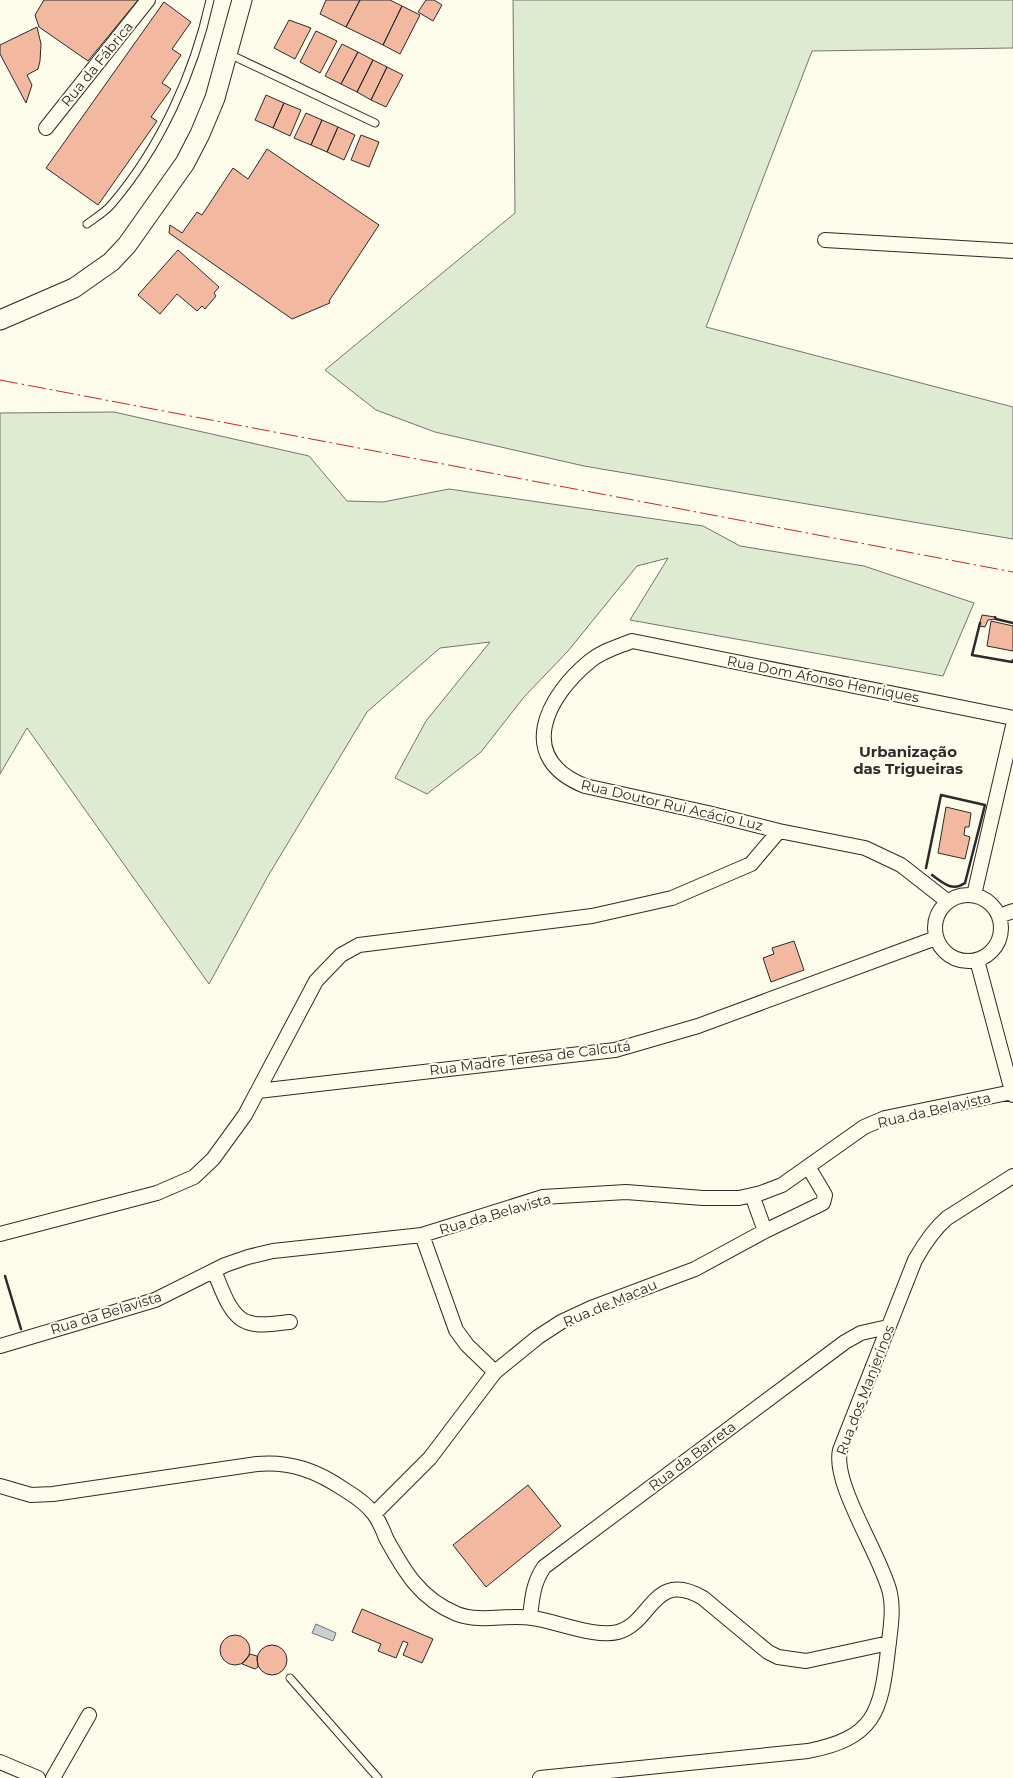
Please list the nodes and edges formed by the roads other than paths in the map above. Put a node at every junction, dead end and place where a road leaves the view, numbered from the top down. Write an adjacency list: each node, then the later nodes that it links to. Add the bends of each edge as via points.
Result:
1 (148, 0): 6 (street, Rua da Fábrica)
2 (210, 0): 7 (lane, via 186,80 149,152 110,206)
3 (242, 0): 4 (main road)
4 (228, 53): 5 (lane); 10 (main road, via 215,98 185,163 127,245 105,267 74,288)
5 (375, 123)
6 (46, 128)
7 (87, 224)
8 (825, 240): 9 (street)
9 (1013, 251)
10 (0, 320)
11 (632, 641): 12 (street, Rua Dom Afonso Henriques); 14 (street, Rua Doutor Rui Acácio Luz, via 603,652 590,661 558,696 543,728 544,747 553,766 572,781 585,786)
12 (1013, 718)
13 (1013, 726): 15 (street)
14 (779, 832): 16 (street, Rua Doutor Rui Acácio Luz, via 865,848 884,855); 21 (street, via 751,864 672,898 592,916 359,945 341,955 316,981)
15 (974, 895): 16 (street, via 964,894); 18 (street, via 993,906)
16 (947, 901): 19 (street, via 936,918)
17 (1013, 912): 18 (street)
18 (999, 916): 20 (street, via 1000,938 987,955)
19 (936, 938): 20 (street, via 940,947 952,957); 21 (street, Rua Madre Teresa de Calcutá, via 698,1026 614,1050)
20 (977, 960): 22 (street)
21 (258, 1091): 27 (street, via 232,1135 194,1177 157,1193)
22 (1013, 1094): 23 (street, Rua da Belavista, via 885,1118 864,1127)
23 (809, 1168): 25 (street, Rua da Belavista, via 782,1185); 26 (street, Rua de Macau, via 825,1195 823,1203)
24 (1013, 1176): 31 (street, Rua dos Manjerinos, via 938,1226 914,1260)
25 (752, 1195): 26 (street); 28 (street, Rua da Belavista, via 703,1198 626,1192 543,1197)
26 (765, 1232): 33 (street, Rua de Macau, via 695,1269 561,1322)
27 (0, 1234)
28 (422, 1235): 29 (street, Rua da Belavista, via 248,1256); 33 (street, via 456,1330)
29 (214, 1271): 30 (street, via 228,1303 241,1318 256,1323); 32 (street, Rua da Belavista, via 155,1300)
30 (290, 1322)
31 (888, 1327): 36 (street, Rua da Barreta, via 860,1333 845,1342 544,1567 533,1590); 37 (street, Rua dos Manjerinos, via 845,1434 838,1464 890,1592)
32 (0, 1346)
33 (495, 1372): 35 (street, Rua de Macau, via 430,1458)
34 (0, 1486): 35 (street, via 31,1495 53,1494 272,1463 305,1468 326,1477)
35 (374, 1514): 36 (street, via 404,1571 414,1585 434,1601 472,1618)
36 (530, 1617): 37 (street, via 612,1633 628,1626 661,1595 679,1589 703,1598 778,1657 806,1661)
37 (889, 1643): 41 (street, Rua dos Manjerinos, via 884,1689 878,1708 856,1734 842,1743 808,1751)
38 (290, 1678): 44 (lane)
39 (89, 1715): 43 (street)
40 (0, 1762): 42 (street)
41 (575, 1777): 45 (street, Rua dos Manjerinos)
42 (38, 1778)
43 (53, 1778)
44 (378, 1778)
45 (540, 1778)

